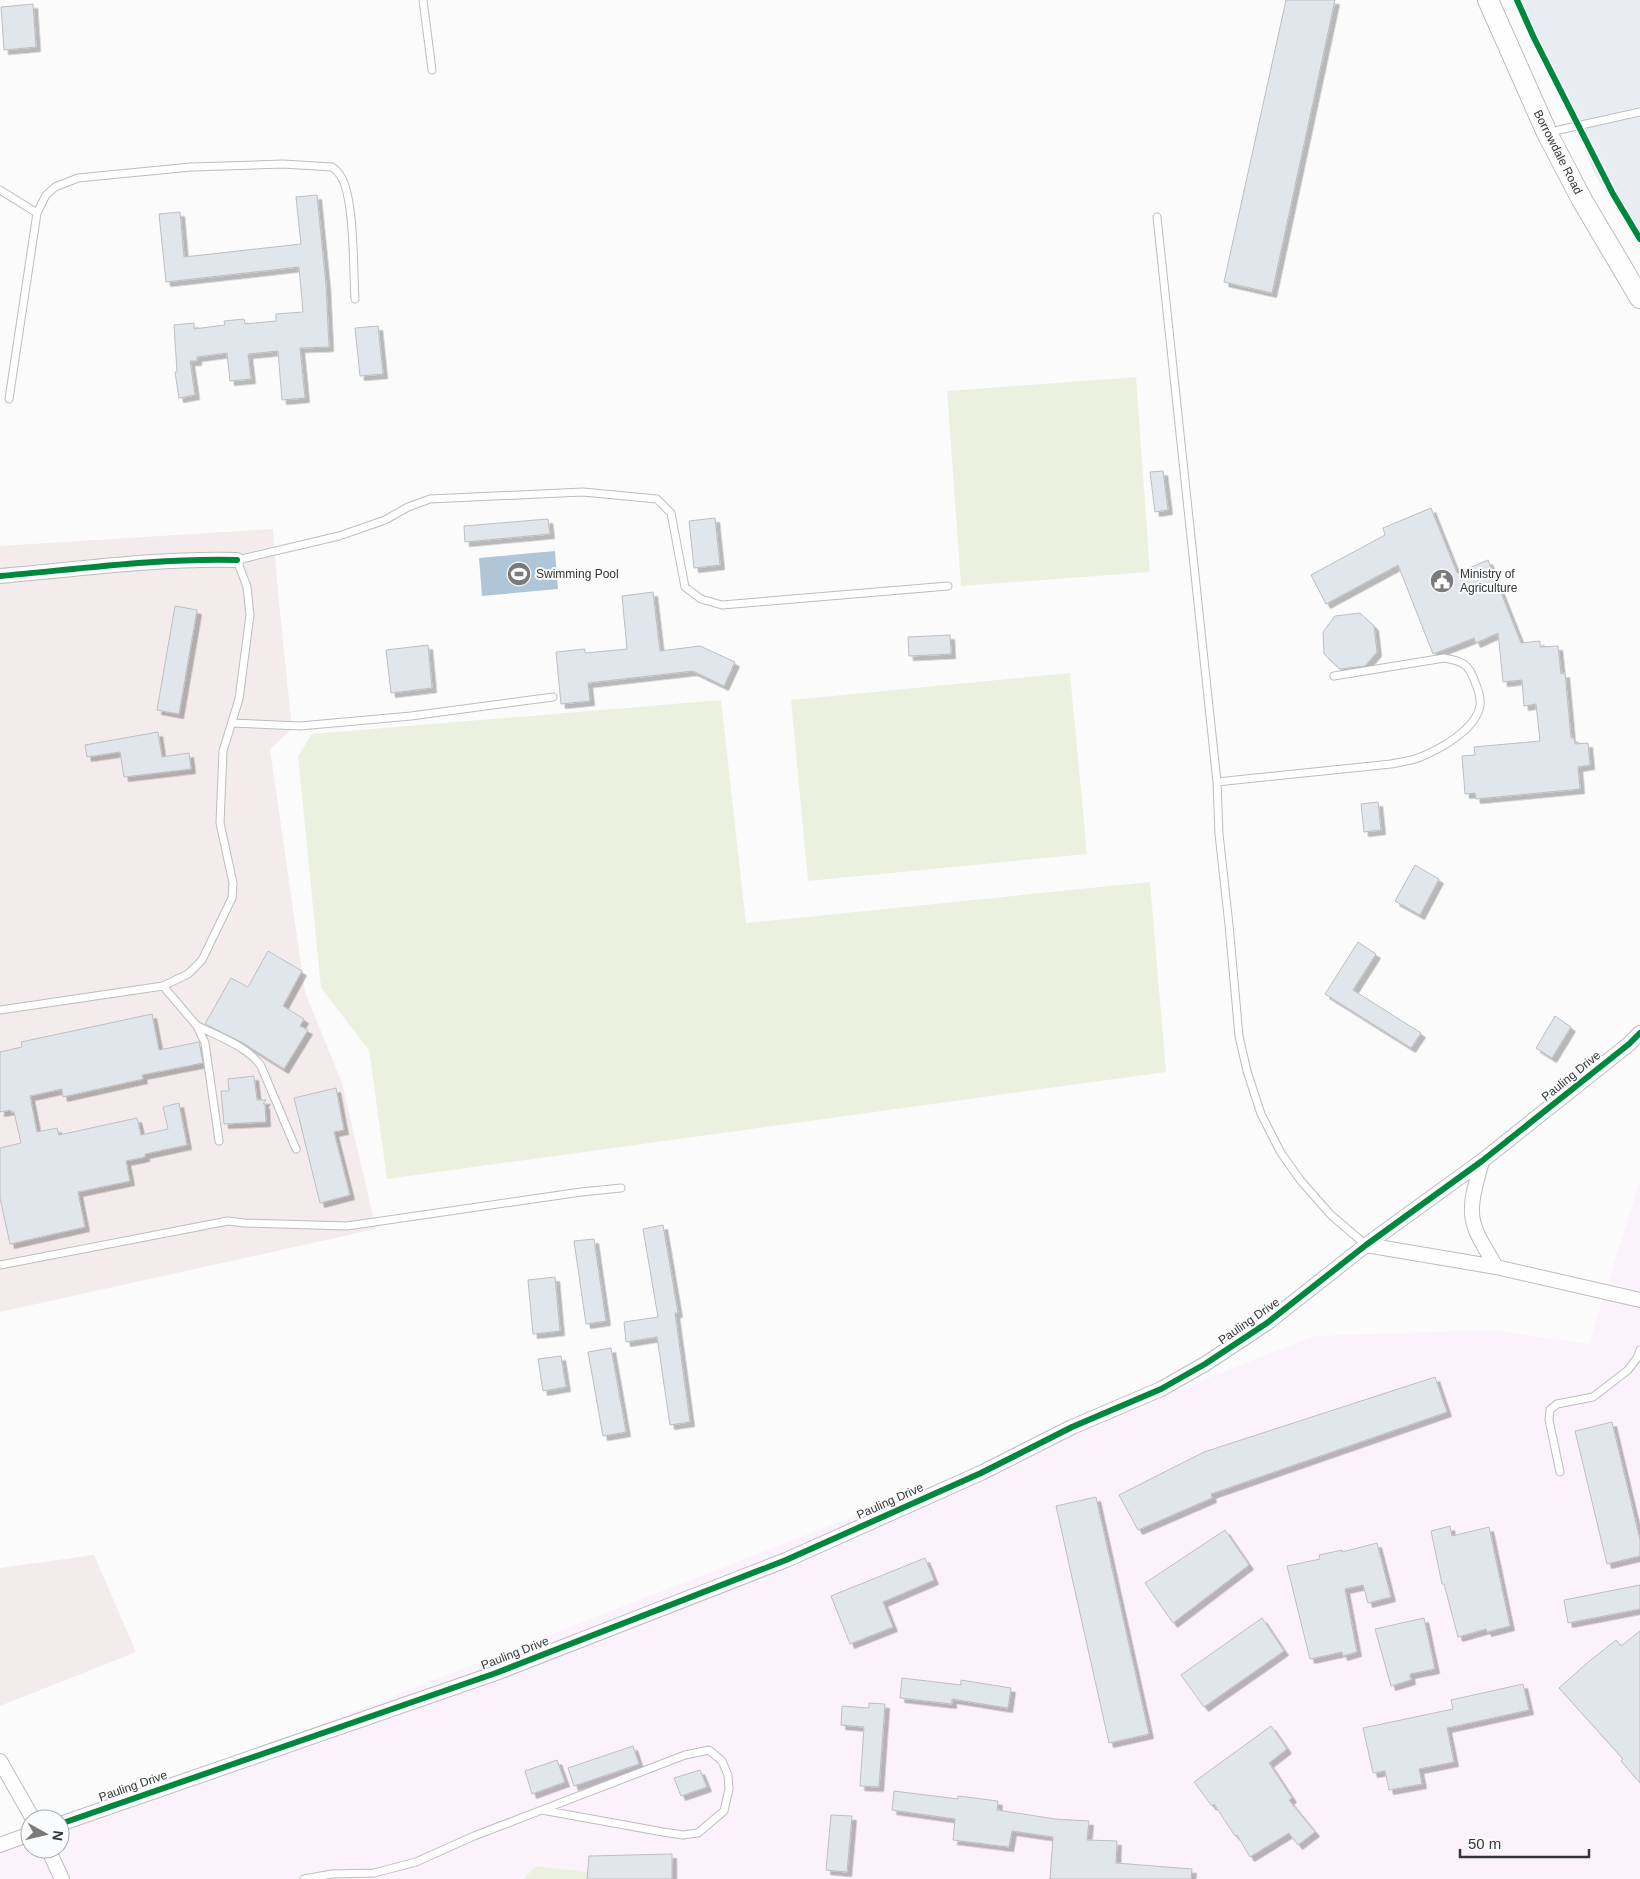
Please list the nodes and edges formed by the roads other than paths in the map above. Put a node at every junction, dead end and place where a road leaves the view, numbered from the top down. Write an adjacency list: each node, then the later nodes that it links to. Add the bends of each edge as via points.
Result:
1 (423, 0): 3 (lane)
2 (1488, 0): 5 (main road, Borrowdale Road)
3 (432, 70)
4 (1640, 112): 5 (lane)
5 (1547, 133): 9 (main road, Borrowdale Road)
6 (0, 190): 7 (lane)
7 (37, 213): 10 (lane, via 46,196 55,188 78,178 191,167 284,164 332,167 340,175 350,206); 11 (lane)
8 (1157, 217): 18 (lane)
9 (1640, 298)
10 (355, 299)
11 (9, 399)
12 (237, 560): 13 (street, via 136,563); 14 (lane, via 339,536 385,520 430,499 583,492 657,500 671,513 684,586 701,598 722,605); 17 (lane, via 247,587 250,615 239,699)
13 (0, 576)
14 (948, 586)
15 (1334, 676): 18 (lane, via 1444,658 1457,660 1466,665 1474,677 1479,692 1478,714 1467,728 1440,748 1416,759)
16 (553, 697): 17 (lane, via 411,716 300,726)
17 (232, 723): 19 (lane, via 223,751 220,823 233,883 232,898 202,960 188,974)
18 (1217, 782): 27 (lane, via 1239,1036 1247,1071 1261,1114 1281,1154 1331,1215)
19 (163, 986): 20 (lane); 21 (lane)
20 (0, 1010)
21 (197, 1026): 23 (lane, via 205,1043); 24 (lane, via 248,1052 261,1066)
22 (1640, 1033): 25 (street, Pauling Drive)
23 (219, 1141)
24 (296, 1148)
25 (1482, 1161): 27 (street, Pauling Drive); 29 (street, via 1472,1213 1477,1232)
26 (621, 1188): 28 (lane, via 347,1226 228,1220)
27 (1366, 1245): 29 (street); 36 (street, Pauling Drive, via 1268,1323 1161,1389 795,1556 496,1673)
28 (0, 1265)
29 (1496, 1267): 30 (street)
30 (1640, 1300)
31 (1640, 1350): 32 (lane, via 1628,1370 1593,1397 1558,1404 1550,1410)
32 (1560, 1472)
33 (0, 1761): 34 (street)
34 (27, 1809)
35 (542, 1810): 35 (lane, via 685,1755 709,1750 722,1761 728,1775 729,1789 724,1810 698,1833 683,1835); 41 (lane, via 416,1862 374,1873 332,1874)
36 (70, 1821)
37 (20, 1838): 38 (street)
38 (0, 1845)
39 (53, 1859): 40 (street)
40 (62, 1879)
41 (304, 1879)

